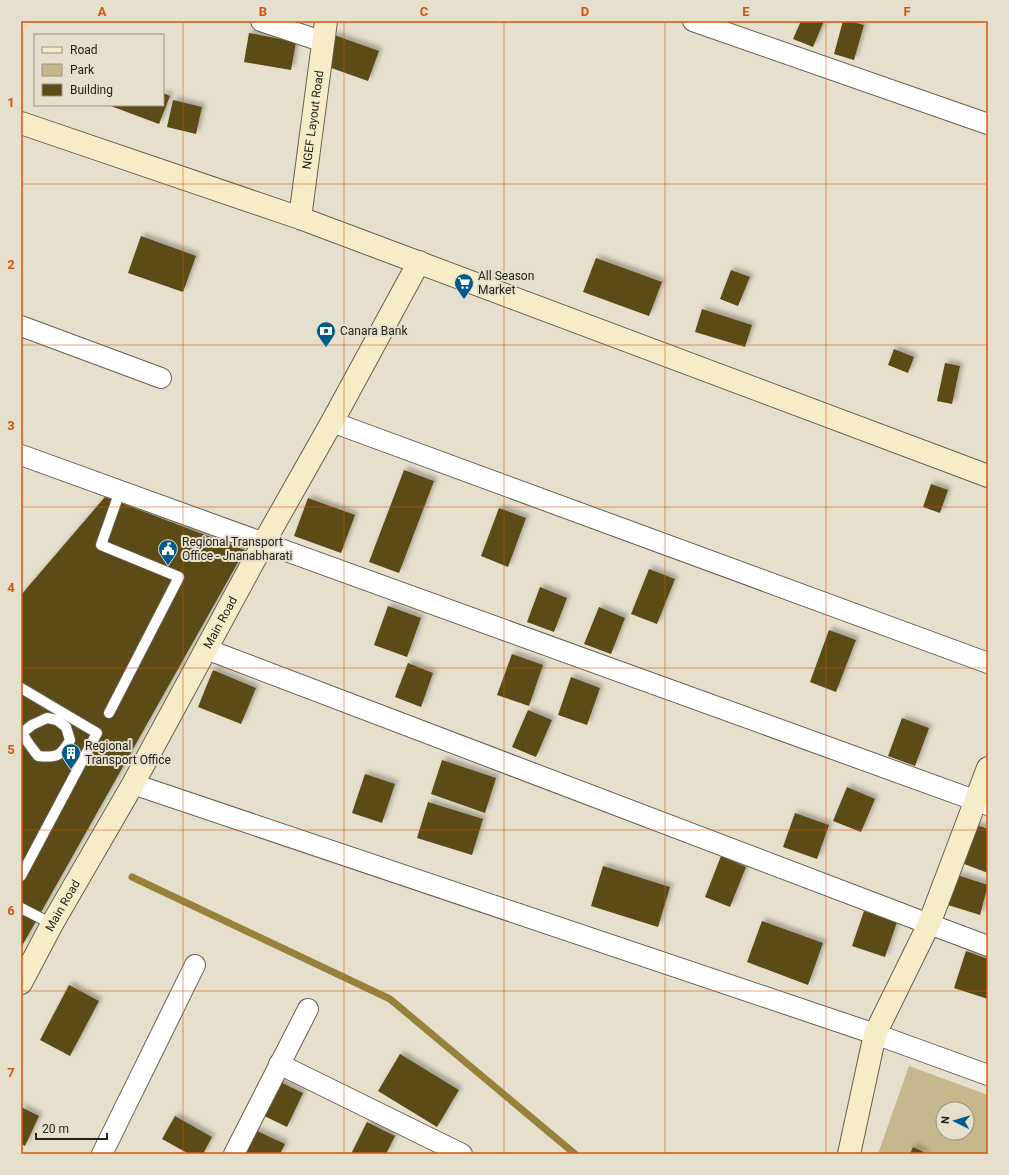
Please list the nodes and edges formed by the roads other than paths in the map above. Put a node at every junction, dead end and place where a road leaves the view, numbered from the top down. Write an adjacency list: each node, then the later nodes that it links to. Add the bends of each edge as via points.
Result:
1 (261, 21): 4 (street)
2 (326, 21): 4 (street, NGEF Layout Road)
3 (693, 21): 6 (street)
4 (324, 42): 7 (street, NGEF Layout Road)
5 (21, 123): 7 (street)
6 (988, 124)
7 (300, 218): 8 (street)
8 (419, 262): 11 (street, Main Road); 13 (street)
9 (21, 326): 10 (street)
10 (161, 378)
11 (332, 422): 15 (street, Main Road); 17 (street)
12 (21, 455): 14 (street)
13 (988, 476)
14 (120, 491): 15 (street); 19 (lane, via 101,545 179,577)
15 (263, 544): 16 (street, Main Road); 24 (street)
16 (206, 649): 23 (street, Main Road); 28 (street)
17 (988, 663)
18 (21, 688): 20 (lane)
19 (109, 713)
20 (62, 718): 21 (lane, via 47,718); 21 (lane, via 70,740 64,750 52,757 38,756); 25 (lane, via 97,733)
21 (21, 732)
22 (988, 768): 24 (street)
23 (133, 784): 27 (street, Main Road); 33 (street)
24 (982, 803): 28 (street)
25 (21, 876)
26 (21, 908): 27 (lane)
27 (52, 924): 31 (street, Main Road)
28 (929, 924): 29 (street); 33 (street)
29 (988, 946)
30 (195, 965): 36 (street)
31 (21, 983)
32 (308, 1009): 34 (street)
33 (875, 1034): 35 (street); 39 (street)
34 (279, 1064): 37 (street); 38 (street)
35 (988, 1075)
36 (102, 1154)
37 (234, 1154)
38 (462, 1154)
39 (849, 1154)

